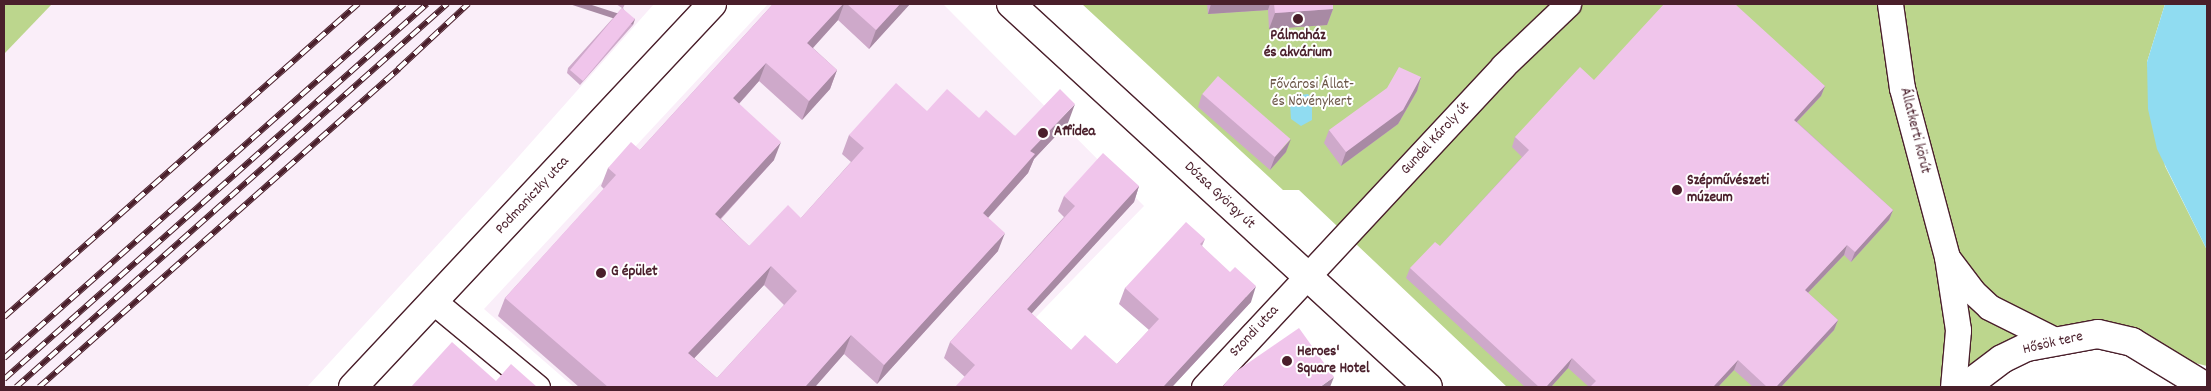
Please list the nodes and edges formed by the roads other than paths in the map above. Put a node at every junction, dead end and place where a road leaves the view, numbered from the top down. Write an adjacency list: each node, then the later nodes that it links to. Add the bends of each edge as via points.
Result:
1 (712, 4): 7 (street, Podmaniczky utca)
2 (1010, 4): 6 (street, Dózsa György út)
3 (1568, 4): 6 (street, Gundel Károly út, via 1503,66)
4 (1890, 4): 5 (street, Állatkerti körút, via 1902,88)
5 (1947, 257): 8 (street, Állatkerti körút, via 1972,290 1990,307); 15 (street, Állatkerti körút, via 1958,330)
6 (1307, 277): 13 (street, Szondi utca); 14 (street, Dózsa György út)
7 (433, 301): 11 (street, Podmaniczky utca); 12 (street)
8 (2054, 340): 9 (street, Hősök tere, via 2098,334 2115,336); 16 (street, Hősök tere, via 2002,359)
9 (2148, 351): 10 (street, Hősök tere); 17 (street, Hősök tere)
10 (2207, 366)
11 (353, 387)
12 (537, 387)
13 (1204, 387)
14 (1428, 387)
15 (1953, 387)
16 (1965, 387)
17 (2206, 387)

